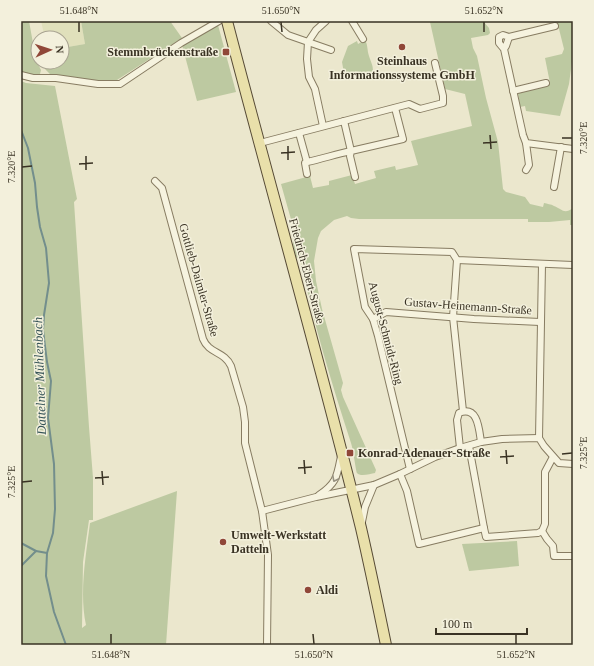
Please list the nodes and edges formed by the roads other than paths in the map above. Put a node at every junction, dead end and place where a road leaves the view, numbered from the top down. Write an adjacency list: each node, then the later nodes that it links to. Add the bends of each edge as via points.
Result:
1 (219, 21): 13 (street, via 120,84)
2 (228, 21): 21 (main road, Friedrich-Ebert-Straße)
3 (271, 21): 9 (street, via 288,35)
4 (326, 21): 9 (street)
5 (352, 21): 8 (street)
6 (555, 26): 7 (street)
7 (509, 37): 10 (street); 10 (street, via 503,34 499,37 499,43)
8 (363, 39)
9 (308, 42): 11 (street); 18 (street, via 309,77 315,89)
10 (504, 49): 15 (street)
11 (331, 50)
12 (435, 63): 16 (street, via 443,96 442,103 420,110 409,104)
13 (21, 75)
14 (546, 83): 15 (street)
15 (513, 90): 20 (street)
16 (395, 108): 17 (street); 24 (street, via 403,139)
17 (344, 122): 18 (street); 24 (street)
18 (323, 126): 19 (street)
19 (299, 133): 21 (street); 25 (street)
20 (526, 142): 22 (street); 26 (street, via 529,165)
21 (260, 143): 42 (main road, Friedrich-Ebert-Straße)
22 (561, 147): 23 (street); 30 (street)
23 (573, 149)
24 (351, 151): 25 (street); 28 (street)
25 (307, 162): 27 (street)
26 (526, 170)
27 (307, 174)
28 (355, 177)
29 (155, 181): 50 (street, Gottlieb-Daimler-Straße, via 162,188 203,339 210,350 223,355 231,366 243,407 245,443)
30 (554, 186)
31 (457, 260): 32 (street, August-Schmidt-Ring); 34 (street); 35 (street, August-Schmidt-Ring, via 452,252 354,249 365,307)
32 (542, 264): 33 (street, August-Schmidt-Ring); 36 (street)
33 (573, 265)
34 (453, 316): 35 (street, Gustav-Heinemann-Straße, via 386,312); 36 (street, Gustav-Heinemann-Straße); 37 (street)
35 (373, 319): 45 (street, August-Schmidt-Ring)
36 (540, 322): 38 (street)
37 (463, 411): 39 (street, via 473,413 476,418); 41 (street, via 457,416)
38 (539, 438): 39 (street); 43 (street)
39 (481, 442): 40 (street)
40 (469, 446): 41 (street); 52 (street)
41 (460, 448): 45 (street)
42 (342, 453): 48 (main road, Friedrich-Ebert-Straße); 49 (street, one-way to 49, via 334,482)
43 (553, 457): 44 (street, via 560,463); 53 (street, via 545,472 545,524)
44 (573, 464)
45 (410, 469): 46 (street)
46 (400, 474): 47 (street); 52 (street, via 407,491 419,544)
47 (374, 485): 48 (street); 51 (street, Friedrich-Ebert-Straße, via 365,507)
48 (351, 490): 49 (street); 51 (main road, Friedrich-Ebert-Straße)
49 (316, 497): 50 (street)
50 (262, 511): 55 (street, Gottlieb-Daimler-Straße, via 268,555)
51 (361, 527): 56 (main road, Friedrich-Ebert-Straße)
52 (484, 528): 53 (street, via 486,537)
53 (542, 531): 54 (street, via 553,546 554,556)
54 (573, 556)
55 (267, 645)
56 (386, 645)

